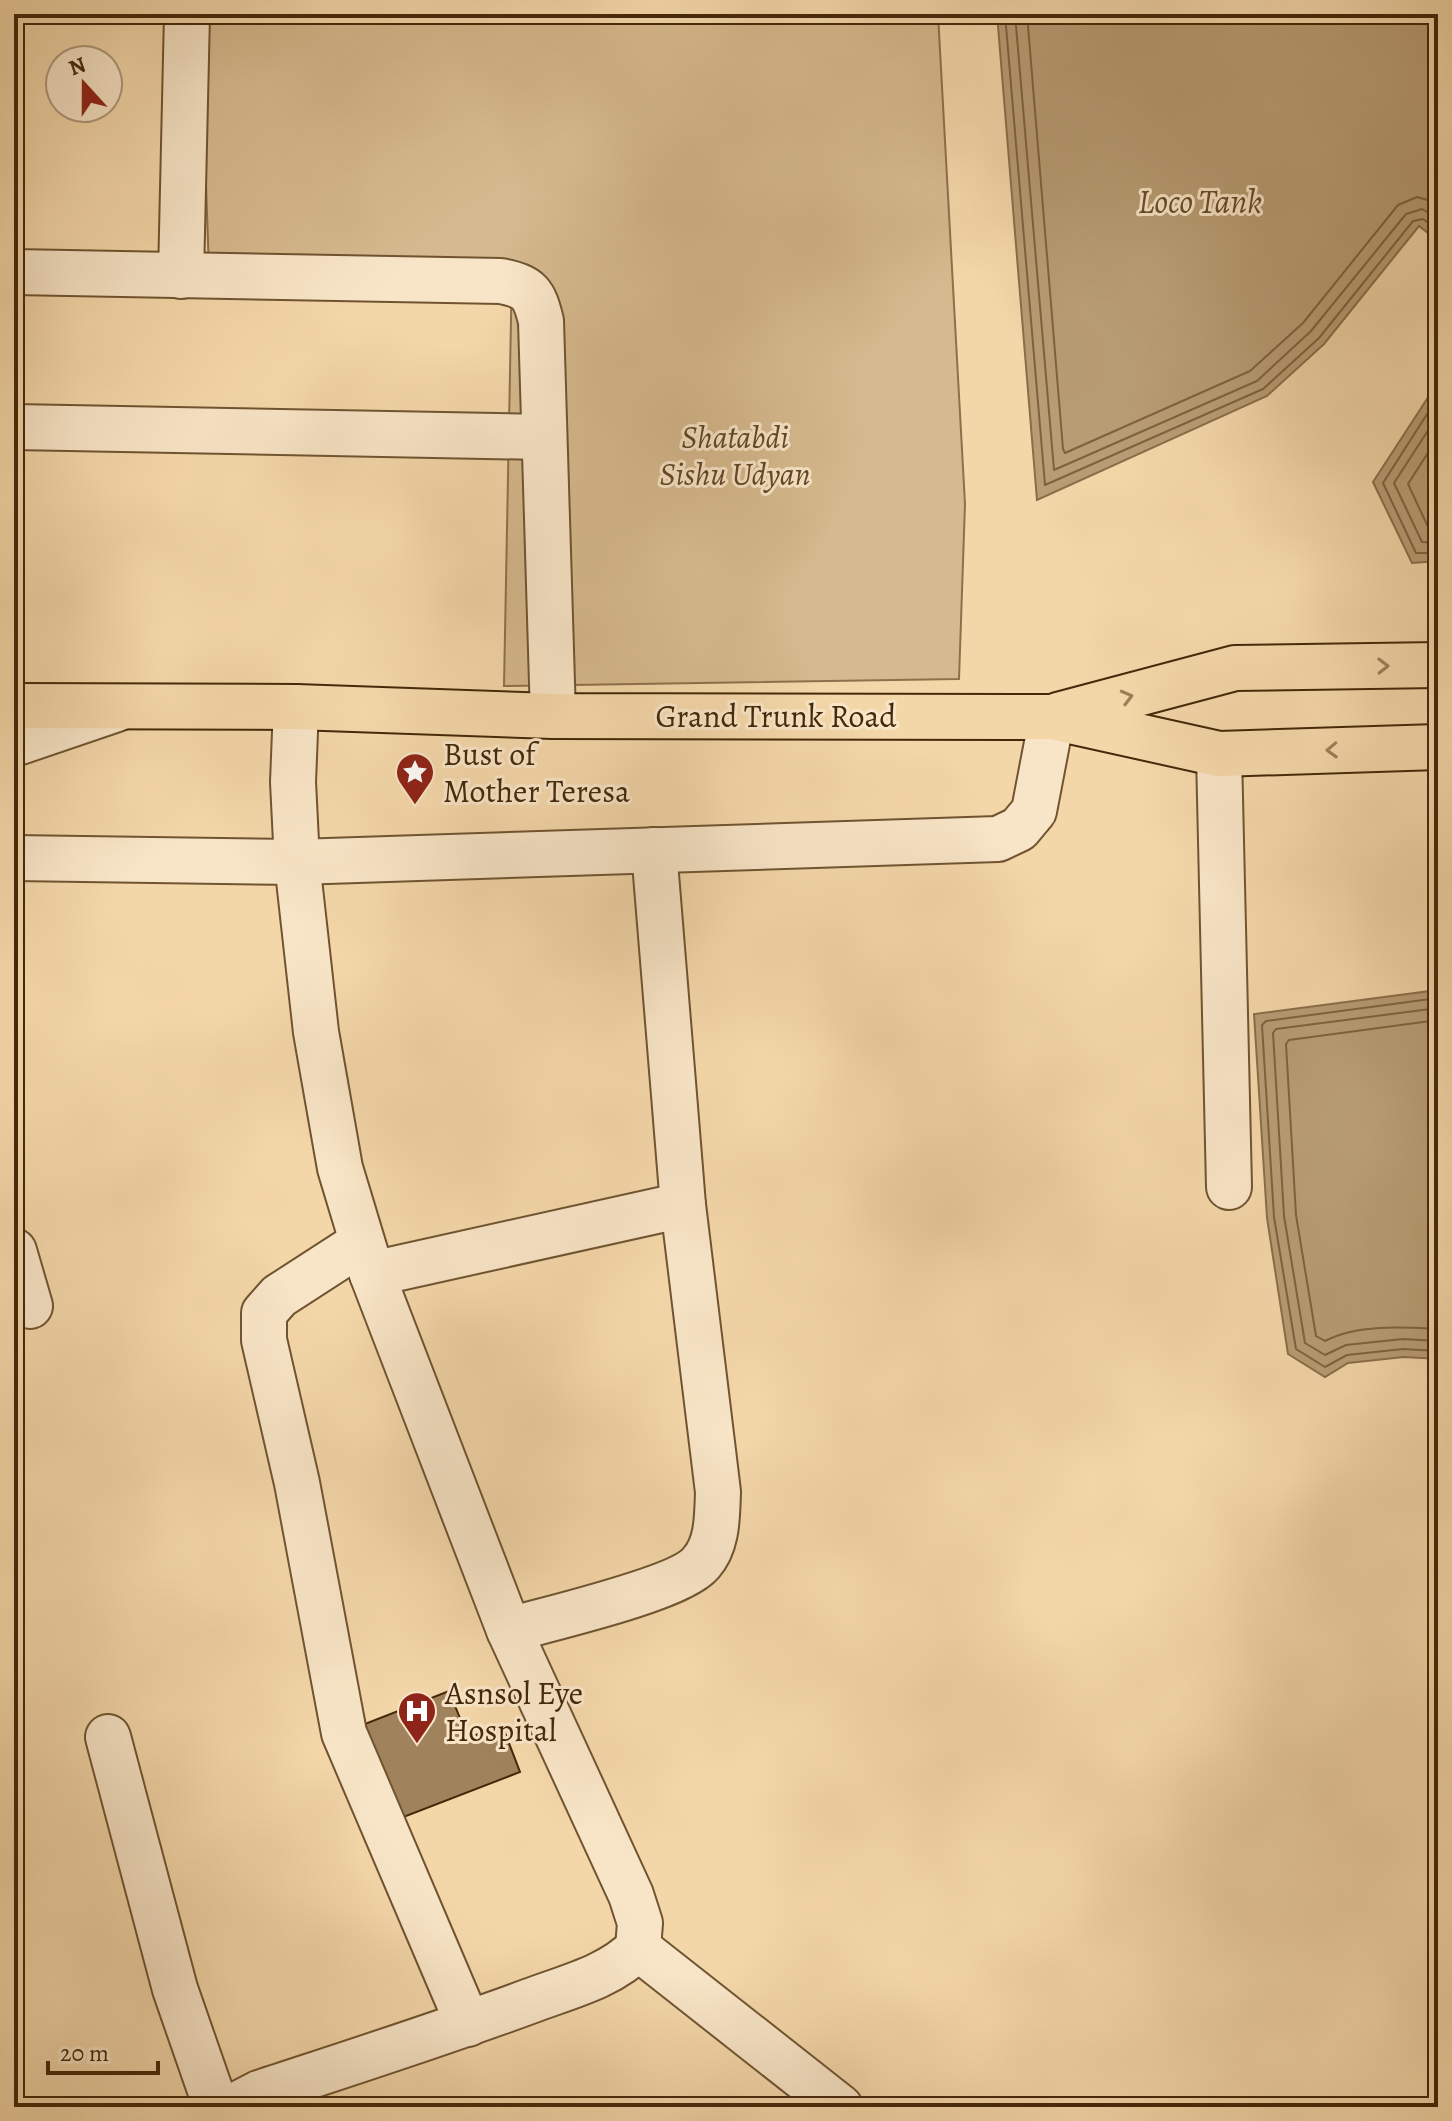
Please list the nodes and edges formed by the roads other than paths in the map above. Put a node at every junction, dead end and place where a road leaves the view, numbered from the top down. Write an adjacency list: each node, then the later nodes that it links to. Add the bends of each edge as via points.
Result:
1 (187, 14): 3 (street)
2 (14, 272): 3 (street)
3 (181, 276): 5 (street, via 523,285 536,300 541,321)
4 (14, 427): 5 (street)
5 (543, 437): 10 (street)
6 (1438, 665): 11 (main road, one-way to 6, via 1235,668)
7 (14, 706): 8 (main road, Grand Trunk Road)
8 (127, 706): 9 (main road, Grand Trunk Road); 12 (street)
9 (296, 707): 10 (main road, Grand Trunk Road); 17 (street)
10 (553, 716): 11 (main road, Grand Trunk Road)
11 (1052, 717): 14 (main road, Grand Trunk Road); 15 (street, via 1034,811 1019,829 998,839)
12 (14, 744)
13 (1438, 747): 14 (main road, Grand Trunk Road, one-way to 14)
14 (1219, 754): 18 (street)
15 (654, 850): 17 (street); 19 (street)
16 (14, 858): 17 (street)
17 (297, 862): 21 (street, via 316,1032 340,1168)
18 (1229, 1187)
19 (683, 1205): 21 (street); 23 (street, via 718,1492 716,1533 701,1564 674,1583)
20 (14, 1251): 22 (street)
21 (366, 1258): 23 (street); 26 (street, via 279,1296 264,1313 264,1340 344,1733)
22 (30, 1306)
23 (509, 1630): 25 (street, via 631,1895 640,1923)
24 (108, 1737): 28 (street, via 175,1989)
25 (638, 1948): 26 (street, via 603,1974); 27 (street)
26 (468, 2024): 29 (street, via 259,2093)
27 (822, 2100)
28 (216, 2107)
29 (232, 2107)

